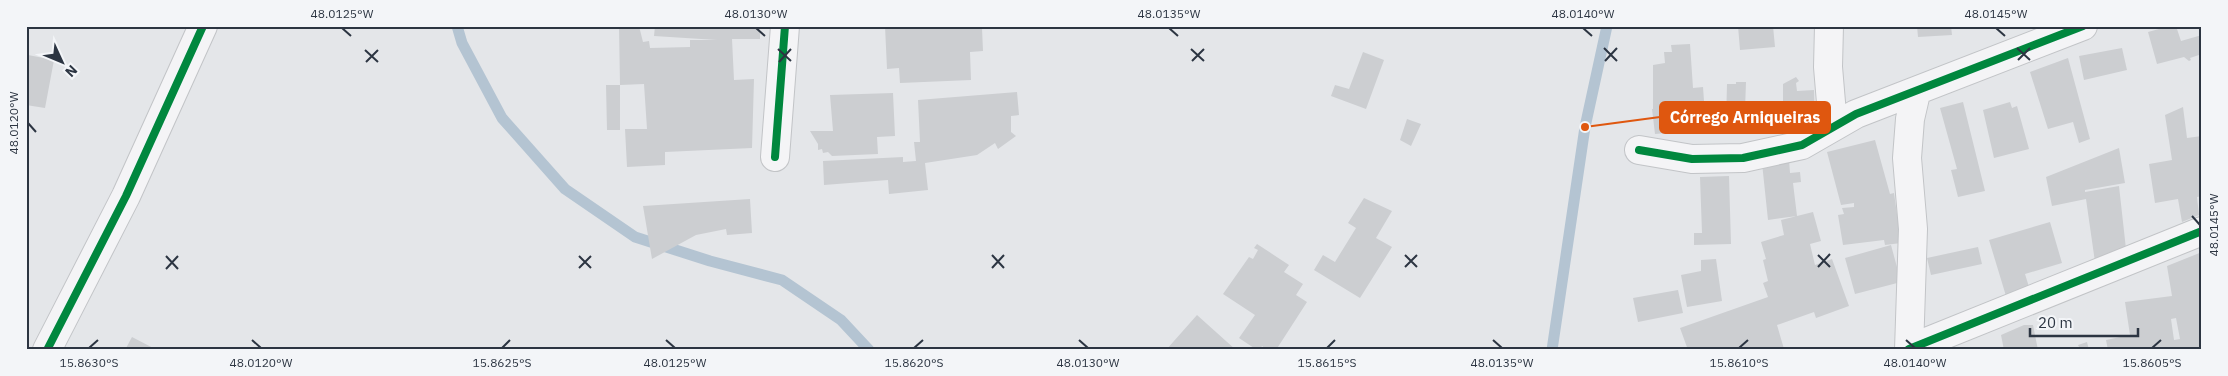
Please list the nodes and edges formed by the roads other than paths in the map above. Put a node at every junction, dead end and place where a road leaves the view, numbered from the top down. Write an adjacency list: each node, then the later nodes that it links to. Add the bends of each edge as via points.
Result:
1 (203, 26): 10 (street, via 126,196)
2 (784, 26): 8 (street)
3 (1829, 26): 6 (street, via 1828,67)
4 (2084, 26): 5 (street)
5 (1916, 92): 6 (street, via 1880,104); 11 (street, via 1907,158 1913,229)
6 (1833, 126): 7 (street, via 1802,146 1743,158 1692,159)
7 (1639, 150)
8 (775, 157)
9 (2202, 231): 11 (street)
10 (47, 350)
11 (1909, 350)

